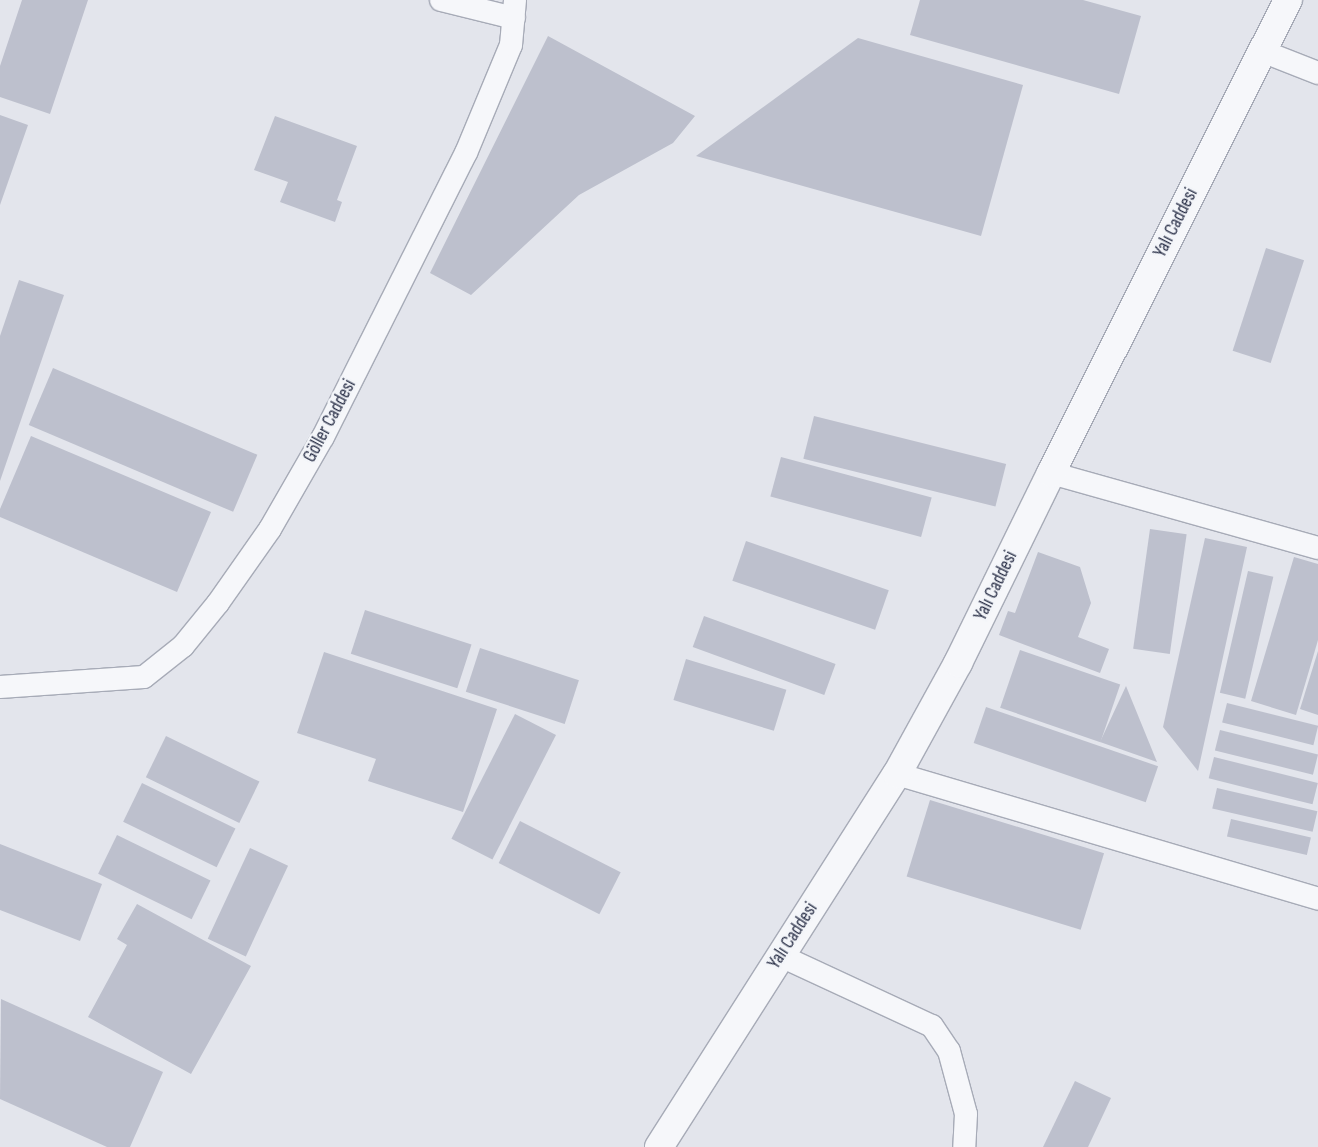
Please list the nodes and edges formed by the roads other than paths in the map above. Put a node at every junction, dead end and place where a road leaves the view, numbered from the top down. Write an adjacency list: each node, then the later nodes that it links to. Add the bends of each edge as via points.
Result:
1 (441, 0): 3 (street)
2 (1288, 0): 4 (street, Yalı Caddesi)
3 (514, 9): 8 (street, Göller Caddesi, via 511,45 466,154 323,437 270,529 218,603 183,646 144,677)
4 (1262, 51): 5 (street); 6 (street, Yalı Caddesi)
5 (1318, 73)
6 (1051, 473): 7 (street); 9 (street, Yalı Caddesi, via 958,664)
7 (1318, 548)
8 (0, 688)
9 (897, 774): 10 (street); 11 (street, Yalı Caddesi)
10 (1318, 899)
11 (781, 956): 12 (street, Yalı Caddesi); 13 (street, via 932,1026 949,1051 966,1114)
12 (659, 1147)
13 (964, 1147)

